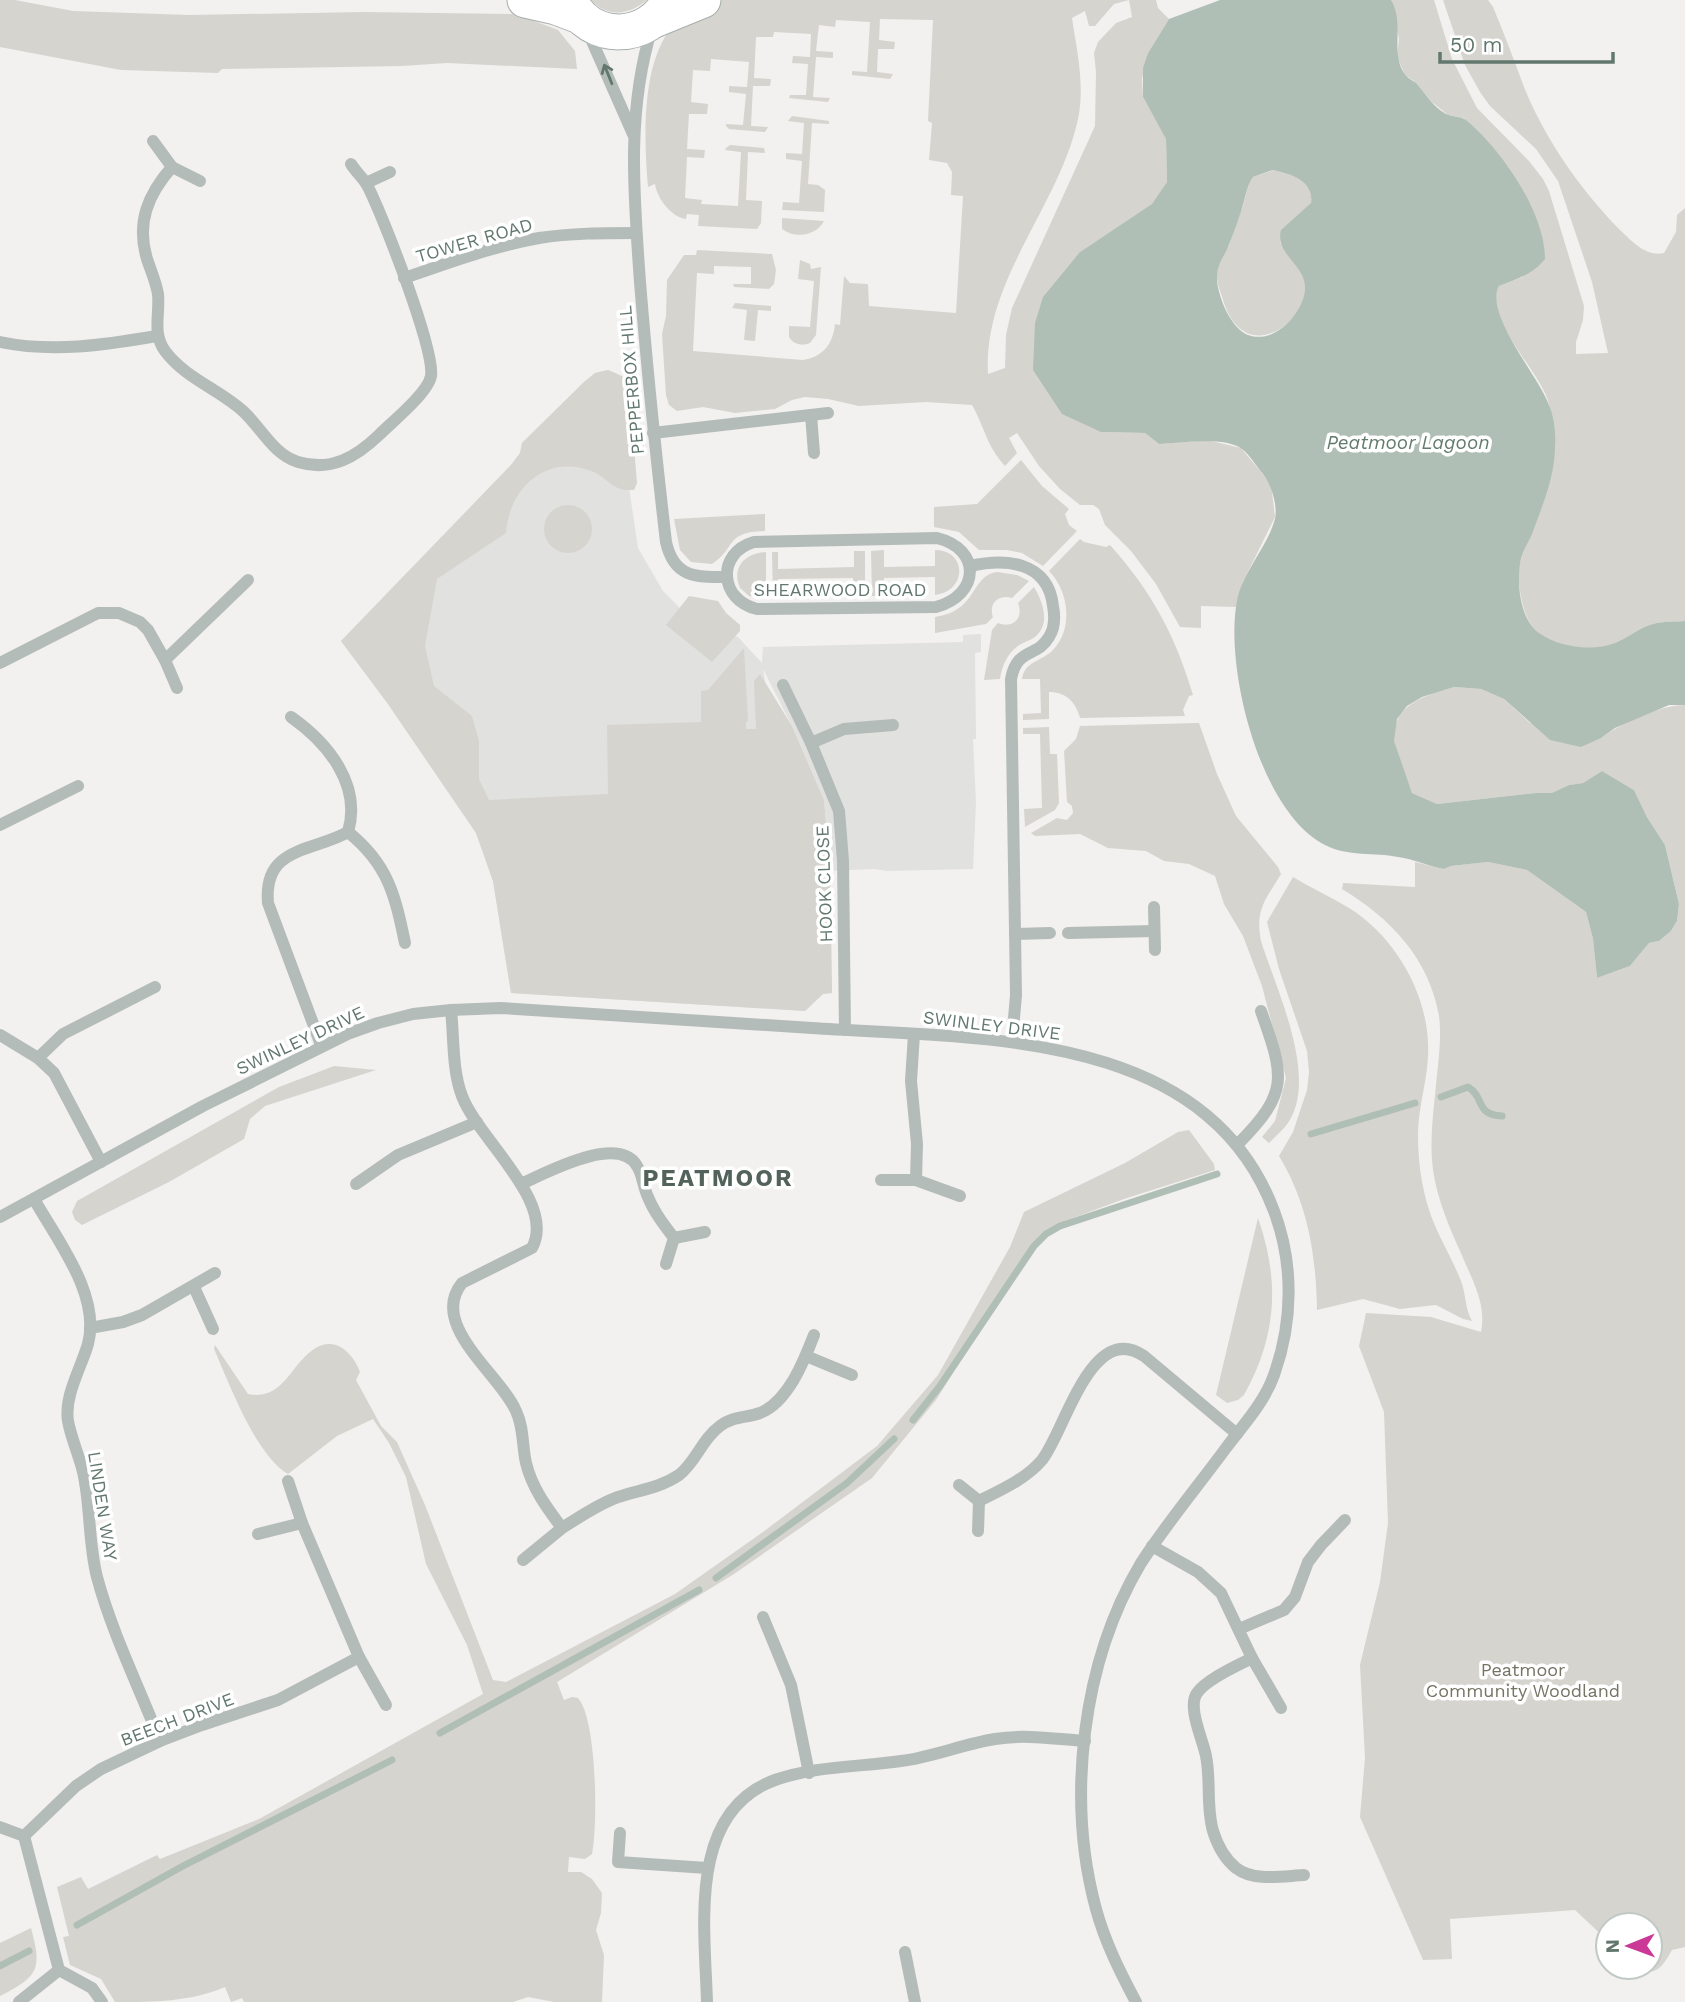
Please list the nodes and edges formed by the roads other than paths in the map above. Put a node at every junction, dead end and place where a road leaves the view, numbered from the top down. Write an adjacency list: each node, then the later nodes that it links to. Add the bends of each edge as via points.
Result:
1 (525, 0): 3 (main road)
2 (702, 0): 4 (main road)
3 (575, 8): 4 (main road, via 592,25 620,33 635,31); 5 (street, PEPPERBOX HILL, one-way to 3)
4 (662, 10): 5 (street, PEPPERBOX HILL, via 643,56)
5 (633, 134): 12 (street, PEPPERBOX HILL)
6 (153, 141): 8 (street)
7 (351, 164): 11 (street, TOWER ROAD)
8 (172, 167): 10 (street); 14 (street, via 149,199 143,223 144,246 157,290)
9 (390, 172): 11 (street)
10 (200, 181)
11 (366, 183): 13 (street, TOWER ROAD)
12 (636, 233): 13 (street, TOWER ROAD, via 517,243); 18 (street, PEPPERBOX HILL)
13 (404, 278): 14 (street, TOWER ROAD, via 429,356 429,381 360,452 338,462 312,464 286,456 241,408 178,365)
14 (157, 336): 15 (street, via 67,348)
15 (0, 342)
16 (828, 413): 17 (street)
17 (811, 415): 18 (street); 19 (street)
18 (653, 433): 21 (street, PEPPERBOX HILL, via 669,556 690,575)
19 (814, 453)
20 (970, 566): 21 (street, via 960,548 937,538 762,541 748,543 734,554); 21 (street, SHEARWOOD ROAD, via 970,579 959,598 936,607 757,609 739,602); 37 (street, via 1003,561 1025,566 1044,582 1054,614 1051,635 1019,659 1011,679)
21 (727, 577)
22 (248, 580): 23 (street)
23 (165, 660): 24 (street, via 140,622 130,616 98,612); 26 (street)
24 (0, 663)
25 (783, 685): 29 (street, HOOK CLOSE)
26 (177, 688)
27 (290, 717): 32 (street, via 312,733 344,776 352,801)
28 (893, 725): 29 (street, via 844,729)
29 (811, 743): 43 (street, HOOK CLOSE, via 833,793 841,827)
30 (78, 786): 31 (street)
31 (0, 825)
32 (348, 832): 38 (street, via 384,872 394,893); 47 (street, via 291,853 276,867 268,885 268,903)
33 (1154, 907): 34 (street)
34 (1154, 931): 36 (street); 39 (street)
35 (1050, 933): 37 (street)
36 (1068, 933)
37 (1015, 934): 46 (street)
38 (405, 943)
39 (1155, 950)
40 (155, 987): 48 (street, via 63,1034)
41 (451, 1010): 43 (street, SWINLEY DRIVE, via 501,1008); 47 (street, SWINLEY DRIVE, via 378,1023); 49 (street, via 461,1094)
42 (1261, 1011): 50 (street, via 1278,1060 1278,1083 1265,1114)
43 (845, 1030): 44 (street, SWINLEY DRIVE)
44 (914, 1034): 46 (street, SWINLEY DRIVE); 53 (street, via 911,1081)
45 (0, 1035): 48 (street)
46 (1012, 1041): 50 (street, SWINLEY DRIVE, via 1100,1060 1148,1079 1199,1110)
47 (321, 1045): 51 (street, SWINLEY DRIVE)
48 (38, 1058): 51 (street, via 54,1073)
49 (477, 1122): 54 (street, via 398,1155); 55 (street)
50 (1238, 1144): 69 (street, SWINLEY DRIVE, via 1263,1185 1281,1231 1289,1301 1274,1375)
51 (101, 1162): 57 (street, SWINLEY DRIVE)
52 (881, 1180): 53 (street)
53 (916, 1180): 56 (street)
54 (356, 1184)
55 (521, 1184): 60 (street, via 579,1159 602,1154 626,1157 636,1163 652,1205); 75 (street, via 539,1224 532,1248 462,1283 452,1300 453,1312 468,1346 514,1406 532,1480)
56 (960, 1196)
57 (34, 1199): 58 (street, SWINLEY DRIVE); 64 (street, LINDEN WAY, via 80,1280)
58 (0, 1217)
59 (705, 1232): 60 (street)
60 (674, 1238): 61 (street)
61 (666, 1264)
62 (215, 1273): 63 (street)
63 (194, 1287): 64 (street, via 142,1315); 65 (street)
64 (90, 1328): 86 (street, LINDEN WAY, via 68,1421 83,1471 98,1579)
65 (213, 1329)
66 (814, 1335): 67 (street)
67 (806, 1356): 68 (street); 75 (street, via 780,1398 761,1413 719,1426 679,1475 608,1501)
68 (852, 1375)
69 (1237, 1434): 72 (street, via 1144,1356 1131,1348 1116,1348 1077,1390 1040,1462 1019,1480); 78 (street, SWINLEY DRIVE)
70 (288, 1481): 74 (street)
71 (959, 1485): 72 (street)
72 (979, 1501): 76 (street)
73 (1345, 1520): 81 (street, via 1308,1562 1295,1597 1284,1610)
74 (302, 1523): 77 (street); 82 (street)
75 (562, 1528): 79 (street)
76 (978, 1531)
77 (258, 1534)
78 (1152, 1546): 81 (street, via 1210,1581 1227,1601); 87 (street, SWINLEY DRIVE, via 1113,1618 1099,1660)
79 (523, 1560)
80 (763, 1617): 88 (street, via 791,1685)
81 (1239, 1629): 83 (street)
82 (359, 1657): 84 (street); 86 (street, BEECH DRIVE, via 278,1700)
83 (1252, 1658): 85 (street); 93 (street, via 1206,1685 1194,1699 1208,1766 1212,1825 1224,1854 1242,1871 1256,1876)
84 (386, 1705)
85 (1281, 1708)
86 (160, 1741): 91 (street, BEECH DRIVE, via 90,1776)
87 (1085, 1741): 88 (street, via 1018,1736 906,1761); 100 (street, SWINLEY DRIVE, via 1082,1809 1087,1866 1111,1951)
88 (809, 1773): 92 (street, via 776,1780 739,1802 724,1819)
89 (0, 1826): 91 (street)
90 (620, 1833): 92 (street, via 618,1862)
91 (24, 1836): 95 (street)
92 (707, 1868): 98 (street)
93 (1304, 1875)
94 (905, 1952): 99 (street)
95 (59, 1970): 96 (street); 97 (street, via 92,1989)
96 (19, 2002)
97 (102, 2002)
98 (707, 2002)
99 (915, 2002)
100 (1136, 2002)

